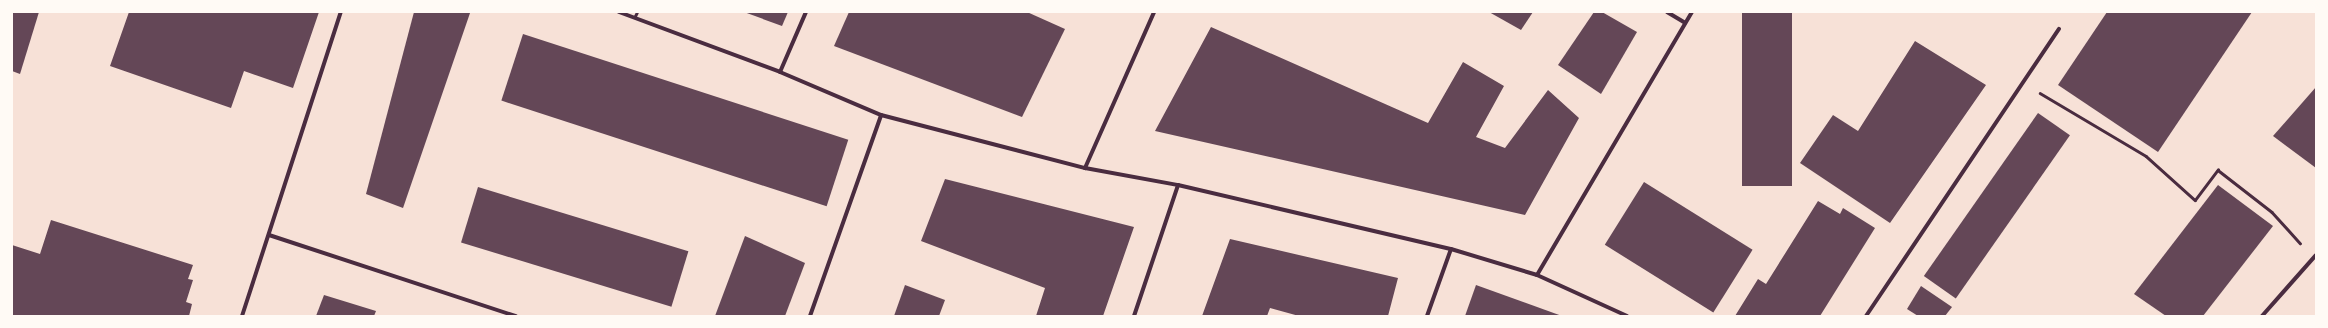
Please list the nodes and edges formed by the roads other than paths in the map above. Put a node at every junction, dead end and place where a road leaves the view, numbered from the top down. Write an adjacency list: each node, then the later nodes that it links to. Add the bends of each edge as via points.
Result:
1 (341, 12): 14 (street)
2 (619, 12): 7 (street)
3 (806, 12): 10 (street)
4 (1154, 12): 12 (street)
5 (1668, 12): 8 (street)
6 (1692, 12): 8 (street)
7 (636, 14): 10 (street, via 715,50)
8 (1685, 23): 17 (street)
9 (2059, 30): 24 (street)
10 (780, 72): 11 (street)
11 (881, 115): 12 (street); 20 (street)
12 (1085, 168): 13 (street)
13 (1178, 185): 15 (street); 21 (street)
14 (269, 235): 18 (street); 19 (street)
15 (1451, 249): 17 (street); 22 (street)
16 (2315, 256): 25 (street)
17 (1537, 274): 23 (street)
18 (242, 316)
19 (516, 316)
20 (810, 316)
21 (1134, 316)
22 (1427, 316)
23 (1627, 316)
24 (1866, 316)
25 (2262, 316)

